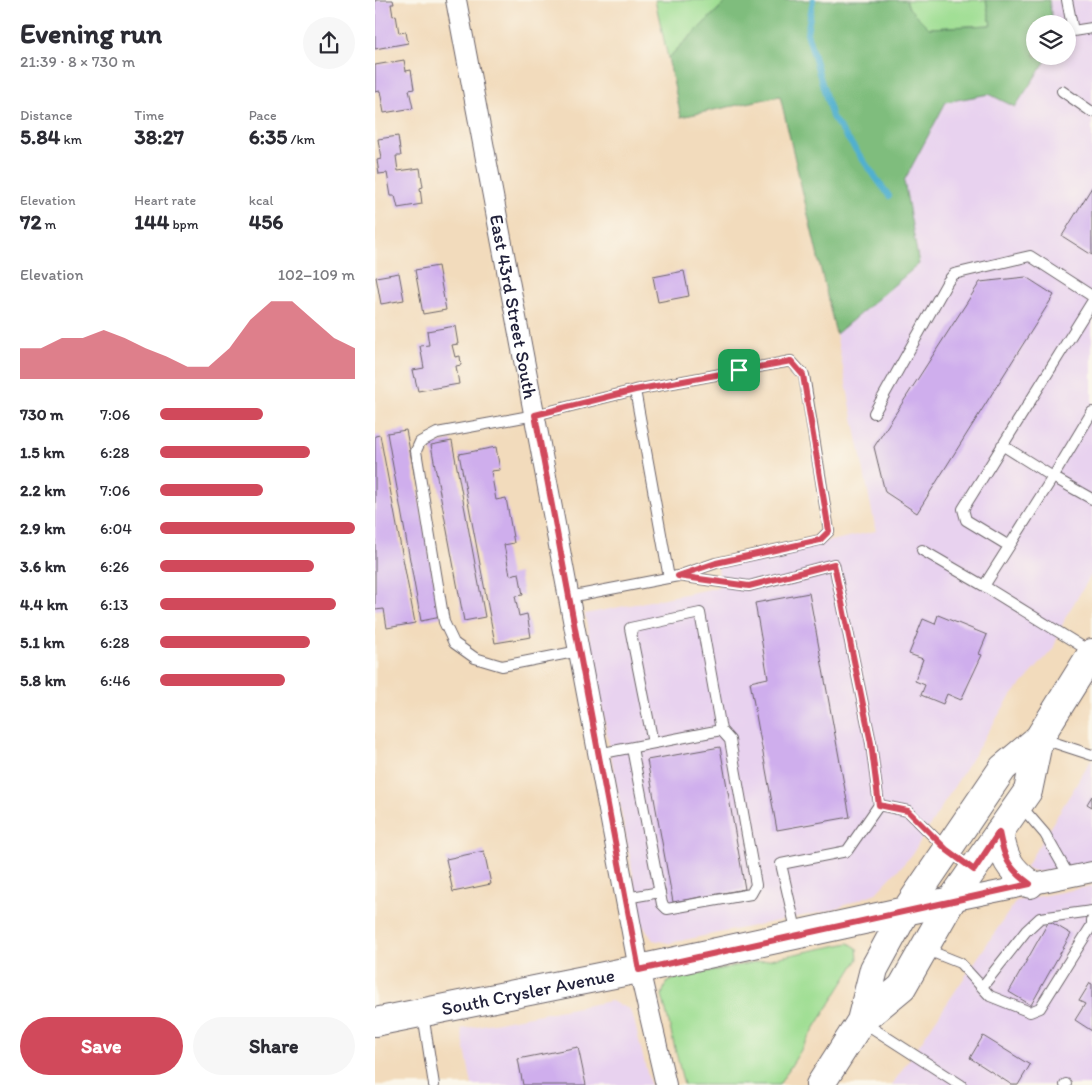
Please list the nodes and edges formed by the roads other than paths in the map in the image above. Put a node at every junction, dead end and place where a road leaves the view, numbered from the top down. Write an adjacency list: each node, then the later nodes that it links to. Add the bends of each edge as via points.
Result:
1 (456, 0): 11 (street, East 43rd Street South)
2 (1067, 0): 3 (lane, via 1073,31)
3 (1092, 28)
4 (1062, 91): 5 (lane)
5 (1092, 112)
6 (1092, 296): 10 (lane, via 1030,256 954,274)
7 (1092, 302): 12 (lane)
8 (635, 390): 11 (lane); 17 (lane); 17 (lane, via 791,361 803,375 829,531 820,540 716,563)
9 (1092, 412): 13 (lane)
10 (874, 413)
11 (535, 415): 19 (street, East 43rd Street South); 20 (lane, via 437,434 420,442 416,451 444,622 454,643 475,658 502,666)
12 (1003, 445): 13 (lane); 15 (lane, via 963,513 966,520)
13 (1053, 476): 14 (lane); 15 (lane)
14 (1092, 499)
15 (1009, 546): 18 (lane)
16 (922, 550): 18 (lane)
17 (674, 577): 19 (lane); 29 (lane, via 749,586 834,564 871,743)
18 (984, 586): 21 (lane)
19 (569, 597): 20 (street, East 43rd Street South)
20 (579, 651): 26 (street, East 43rd Street South)
21 (1092, 653): 23 (main road)
22 (721, 730): 24 (lane); 24 (lane, via 700,613 630,628); 36 (lane, via 730,740 756,885 751,894 667,909 662,904)
23 (1039, 738): 27 (lane); 28 (main road, via 1028,791); 31 (main road, via 1003,768)
24 (653, 744): 25 (lane)
25 (631, 748): 26 (lane); 36 (lane)
26 (598, 754): 37 (street, East 43rd Street South)
27 (1092, 755)
28 (1019, 803): 30 (main road); 34 (lane, via 1045,834)
29 (879, 805): 31 (lane, via 908,811); 42 (lane, via 847,851 781,864)
30 (999, 832): 32 (main road); 35 (main road, via 1002,849 1013,872)
31 (947, 850): 32 (lane); 40 (main road)
32 (974, 870): 38 (main road)
33 (1092, 872): 34 (street, South Crysler Avenue)
34 (1069, 876): 35 (street, South Crysler Avenue)
35 (1030, 884): 38 (street, South Crysler Avenue)
36 (660, 892): 37 (lane)
37 (626, 898): 44 (street, East 43rd Street South)
38 (951, 902): 40 (main road, South Crysler Avenue); 43 (main road)
39 (1092, 911): 45 (lane, via 1039,918)
40 (905, 912): 42 (main road, South Crysler Avenue); 47 (main road, via 874,968)
41 (1092, 920): 45 (lane, via 1092,925 1040,1008 1030,1012 990,996)
42 (797, 934): 44 (main road, South Crysler Avenue)
43 (925, 949): 45 (lane, via 960,963); 47 (main road, via 902,988)
44 (639, 970): 46 (main road, South Crysler Avenue); 50 (street, East 43rd Street South)
45 (982, 987)
46 (423, 1012): 48 (main road, South Crysler Avenue); 49 (lane)
47 (861, 1021): 51 (main road); 52 (lane)
48 (375, 1022)
49 (434, 1085)
50 (667, 1085)
51 (820, 1085)
52 (961, 1085)

